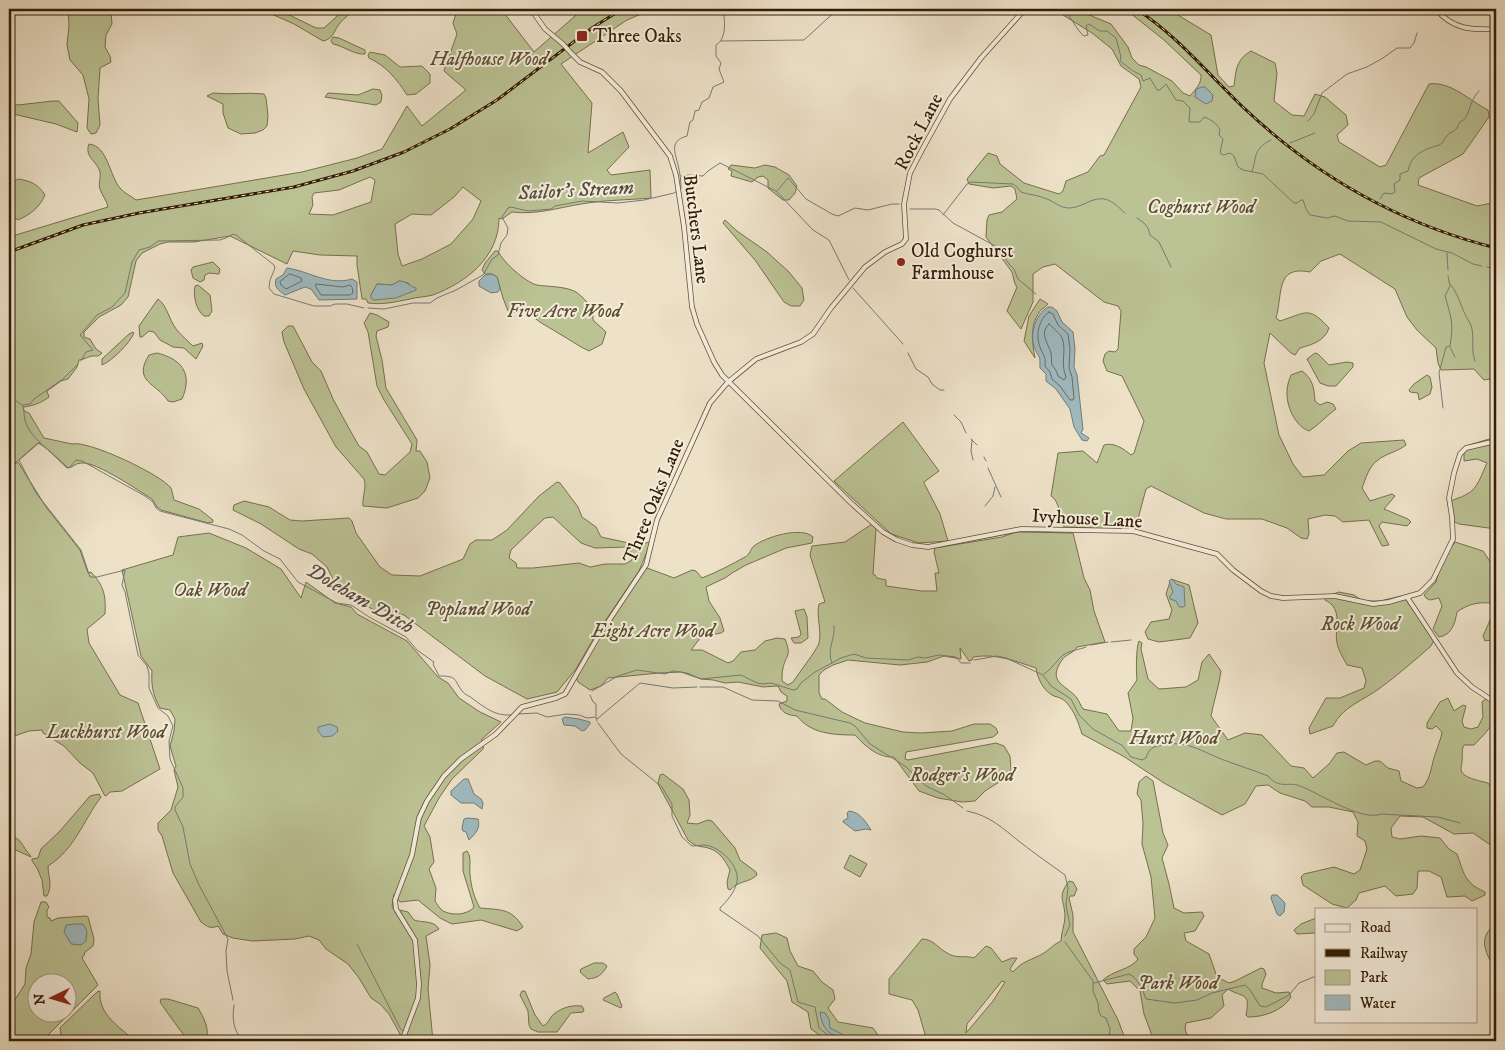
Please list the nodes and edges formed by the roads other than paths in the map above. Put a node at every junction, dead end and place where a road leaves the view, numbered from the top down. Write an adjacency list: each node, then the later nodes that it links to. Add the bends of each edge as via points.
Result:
1 (531, 9): 5 (street, Butchers Lane, bridge, via 544,29 580,62 602,72 621,91 670,156 687,249 692,307 714,362)
2 (1025, 9): 5 (street, Rock Lane, via 980,58 950,99 910,173 904,204 906,239 865,267 813,334 801,342 756,359)
3 (1436, 9): 4 (street, via 1459,26 1473,30)
4 (1496, 29)
5 (728, 382): 7 (street, Ivyhouse Lane, via 874,525 907,544 936,546 1020,529 1133,531 1217,554 1242,577 1274,597 1335,596 1373,604); 9 (street, Three Oaks Lane, via 705,413 657,520 646,564 598,636 565,694 529,704 516,713 496,734 461,759 433,789 419,818 412,855 394,903 415,940 419,984 418,998)
6 (1496, 441): 7 (street, Ivyhouse Lane, via 1466,448 1460,454 1449,498 1453,539 1433,580 1420,593)
7 (1407, 597): 8 (street, via 1457,673)
8 (1496, 703)
9 (402, 1041)

